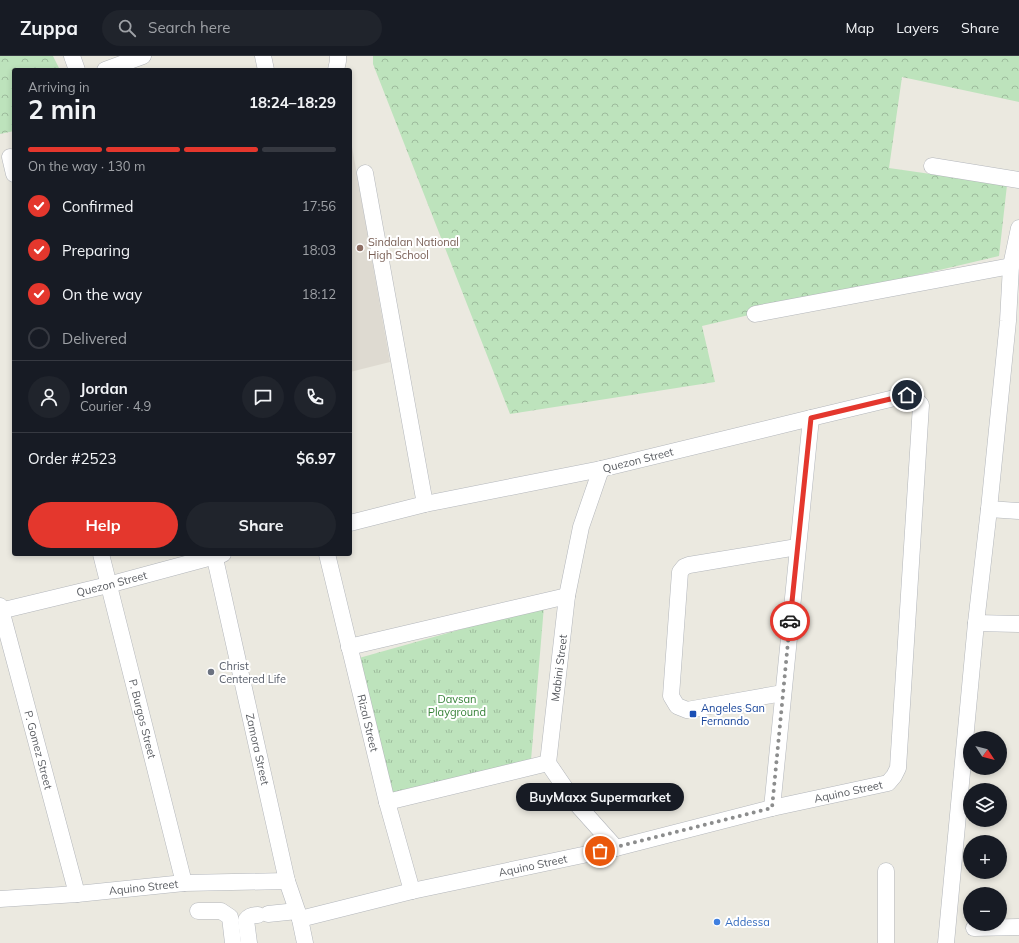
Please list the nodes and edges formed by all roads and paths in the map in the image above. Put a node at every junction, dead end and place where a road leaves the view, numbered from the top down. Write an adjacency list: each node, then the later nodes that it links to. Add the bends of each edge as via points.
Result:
1 (72, 56): 5 (street)
2 (143, 56): 6 (street)
3 (263, 56): 7 (street)
4 (338, 56): 8 (street)
5 (76, 68)
6 (110, 68)
7 (266, 68)
8 (336, 68)
9 (8, 157): 11 (street)
10 (932, 166): 13 (street)
11 (12, 168)
12 (364, 173): 20 (street)
13 (1019, 180)
14 (1019, 228): 15 (street)
15 (1011, 266): 16 (street); 17 (street)
16 (755, 314)
17 (1013, 320): 21 (street)
18 (811, 418): 19 (street, Quezon Street); 24 (street); 37 (street, Quezon Street, via 907,395 915,398 921,405)
19 (601, 469): 20 (street, Quezon Street); 30 (street, Mabini Street, via 581,527)
20 (425, 504): 23 (street, Quezon Street)
21 (989, 509): 22 (street); 32 (street)
22 (1019, 511)
23 (352, 522)
24 (797, 547): 35 (street); 35 (street, via 689,565 680,572 671,696 677,706 687,710)
25 (101, 556): 29 (street, P. Burgos Street)
26 (213, 556): 29 (street, Quezon Street)
27 (217, 556): 42 (street, Zamora Street)
28 (327, 556): 34 (street, Rizal Street)
29 (108, 585): 31 (street, Quezon Street); 43 (street, P. Burgos Street)
30 (567, 596): 34 (street); 36 (street, Mabini Street)
31 (0, 609): 45 (street, P. Gomez Street)
32 (976, 623): 33 (street); 55 (street)
33 (1019, 624)
34 (349, 647): 38 (street, Rizal Street)
35 (783, 693): 39 (street)
36 (548, 763): 38 (street); 40 (street, via 574,801)
37 (898, 768): 39 (street, Aquino Street, via 888,783)
38 (387, 802): 44 (street, Rizal Street)
39 (772, 808): 40 (street, Aquino Street)
40 (616, 848): 44 (street, Aquino Street)
41 (886, 871): 54 (street)
42 (287, 881): 43 (street, Aquino Street); 48 (street, Zamora Street)
43 (184, 883): 45 (street, Aquino Street)
44 (412, 891): 48 (street, Aquino Street)
45 (77, 894): 46 (street, Aquino Street)
46 (0, 899)
47 (198, 912): 51 (street, via 221,911 230,916)
48 (299, 915): 52 (street, Aquino Street, via 263,914 249,917 246,920); 53 (street, Zamora Street)
49 (1007, 927): 50 (street)
50 (1019, 927)
51 (233, 943)
52 (249, 943)
53 (305, 943)
54 (886, 943)
55 (946, 943)

